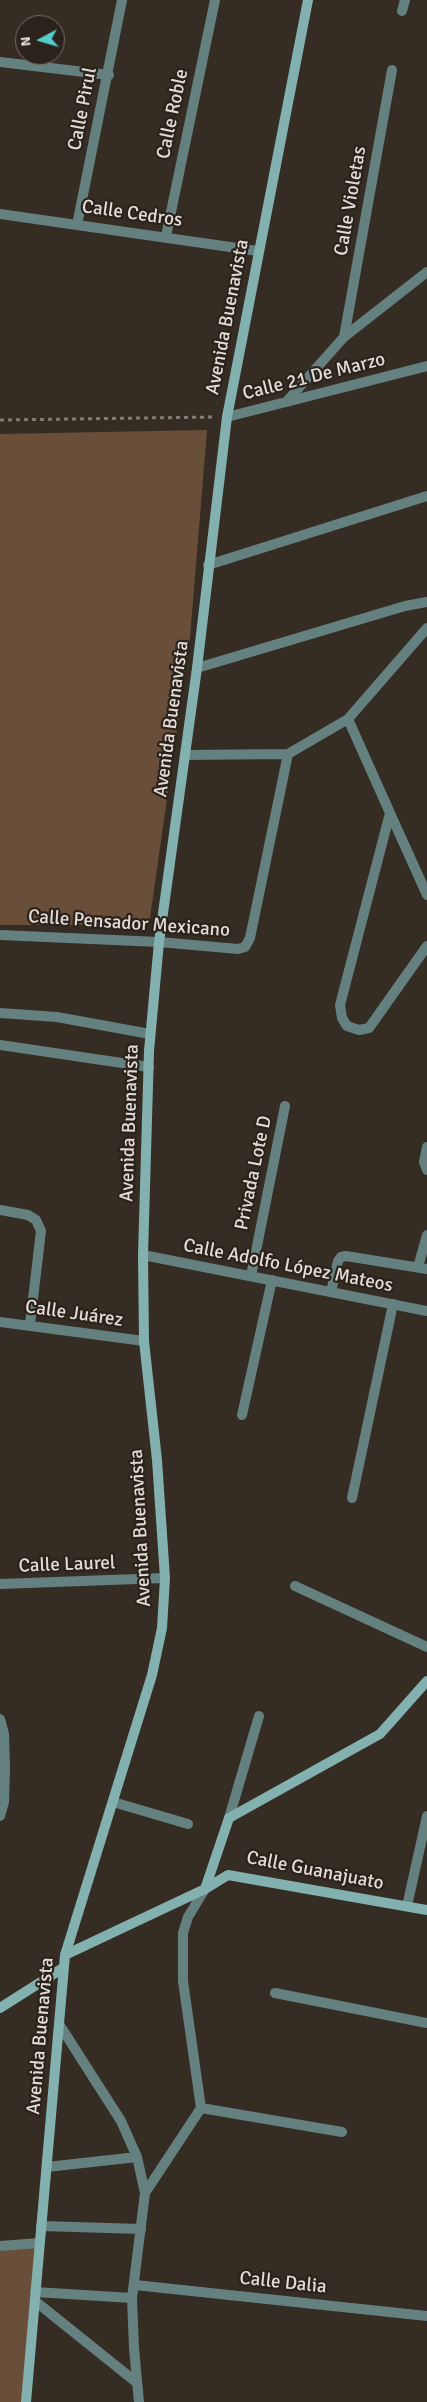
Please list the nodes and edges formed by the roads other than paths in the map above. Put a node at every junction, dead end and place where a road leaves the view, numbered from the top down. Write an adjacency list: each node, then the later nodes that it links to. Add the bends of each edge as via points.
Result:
1 (122, 0): 8 (street, Calle Pirul)
2 (215, 0): 11 (street, Calle Roble)
3 (308, 0): 12 (street, Avenida Buenavista)
4 (405, 0): 5 (street)
5 (402, 11)
6 (0, 62): 8 (street)
7 (392, 70): 14 (street, Calle Violetas)
8 (109, 75): 10 (street, Calle Pirul)
9 (0, 214): 10 (street, Calle Cedros)
10 (77, 225): 11 (street, Calle Cedros)
11 (166, 236): 12 (street, Calle Cedros)
12 (258, 251): 17 (street, Avenida Buenavista)
13 (427, 272): 14 (street)
14 (344, 337): 16 (street)
15 (427, 366): 16 (street, Calle 21 De Marzo)
16 (286, 402): 17 (street, Calle 21 De Marzo)
17 (227, 417): 19 (street, Avenida Buenavista)
18 (427, 496): 19 (street)
19 (208, 565): 22 (street, Avenida Buenavista)
20 (427, 602): 22 (street)
21 (427, 628): 23 (street)
22 (197, 668): 24 (street, Avenida Buenavista)
23 (348, 719): 25 (street); 26 (street)
24 (185, 754): 25 (street); 29 (street, Avenida Buenavista)
25 (288, 754): 29 (street, Calle Pensador Mexicano, via 250,938 245,947)
26 (390, 813): 27 (street); 30 (street, via 340,1005 347,1026 359,1030 369,1028)
27 (427, 895)
28 (0, 935): 29 (street, Calle Pensador Mexicano)
29 (158, 942): 32 (street, Avenida Buenavista)
30 (427, 946)
31 (0, 1013): 32 (street, via 57,1017)
32 (150, 1034): 34 (street, Avenida Buenavista)
33 (0, 1045): 34 (street)
34 (149, 1067): 40 (street, Avenida Buenavista)
35 (285, 1106): 42 (street, Privada Lote D)
36 (427, 1147): 37 (street, via 424,1162)
37 (427, 1170)
38 (0, 1210): 48 (street, via 28,1214 36,1220 41,1231)
39 (427, 1235): 41 (street)
40 (143, 1255): 42 (street, Calle Adolfo López Mateos); 49 (street, Avenida Buenavista)
41 (423, 1268): 44 (street, via 341,1257)
42 (250, 1276): 43 (street, Calle Adolfo López Mateos)
43 (272, 1280): 44 (street, Calle Adolfo López Mateos); 50 (street)
44 (331, 1292): 45 (street, Calle Adolfo López Mateos)
45 (393, 1304): 46 (street, Calle Adolfo López Mateos); 51 (street)
46 (427, 1311)
47 (0, 1322): 48 (street, Calle Juárez)
48 (30, 1324): 49 (street, Calle Juárez)
49 (144, 1341): 52 (street, Avenida Buenavista)
50 (242, 1415)
51 (352, 1498)
52 (165, 1578): 53 (street, Calle Laurel); 59 (street, Avenida Buenavista, via 162,1628 152,1675)
53 (0, 1584)
54 (295, 1586): 55 (street)
55 (427, 1647)
56 (427, 1681): 62 (street, via 380,1734)
57 (259, 1716): 62 (street)
58 (0, 1719): 60 (street, via 5,1768 4,1802)
59 (113, 1802): 63 (street); 67 (street, Avenida Buenavista)
60 (0, 1816)
61 (427, 1816): 65 (street)
62 (229, 1818): 64 (street)
63 (188, 1824)
64 (205, 1888): 65 (street, Calle Guanajuato, via 234,1874); 67 (street, Calle Guanajuato); 73 (street, via 188,1917 183,1933 183,1980)
65 (407, 1906): 66 (street, Calle Guanajuato)
66 (427, 1910)
67 (66, 1955): 68 (street, Avenida Buenavista)
68 (63, 1968): 70 (street); 72 (street, Avenida Buenavista)
69 (275, 1993): 71 (street)
70 (0, 2008)
71 (427, 2023)
72 (60, 2024): 75 (street, via 120,2120); 76 (street, Avenida Buenavista)
73 (201, 2108): 74 (street); 77 (street)
74 (342, 2132)
75 (137, 2156): 76 (street); 77 (street)
76 (47, 2167): 78 (street, Avenida Buenavista)
77 (145, 2192): 79 (street)
78 (41, 2226): 79 (street); 80 (street, Avenida Buenavista)
79 (141, 2229): 82 (street)
80 (40, 2243): 81 (street); 83 (street, Avenida Buenavista)
81 (0, 2246)
82 (135, 2285): 84 (street); 85 (street, Calle Dalia)
83 (35, 2296): 84 (street); 86 (street); 87 (street, Avenida Buenavista)
84 (132, 2298): 86 (street)
85 (427, 2316)
86 (136, 2382): 88 (street)
87 (26, 2402)
88 (139, 2402)

